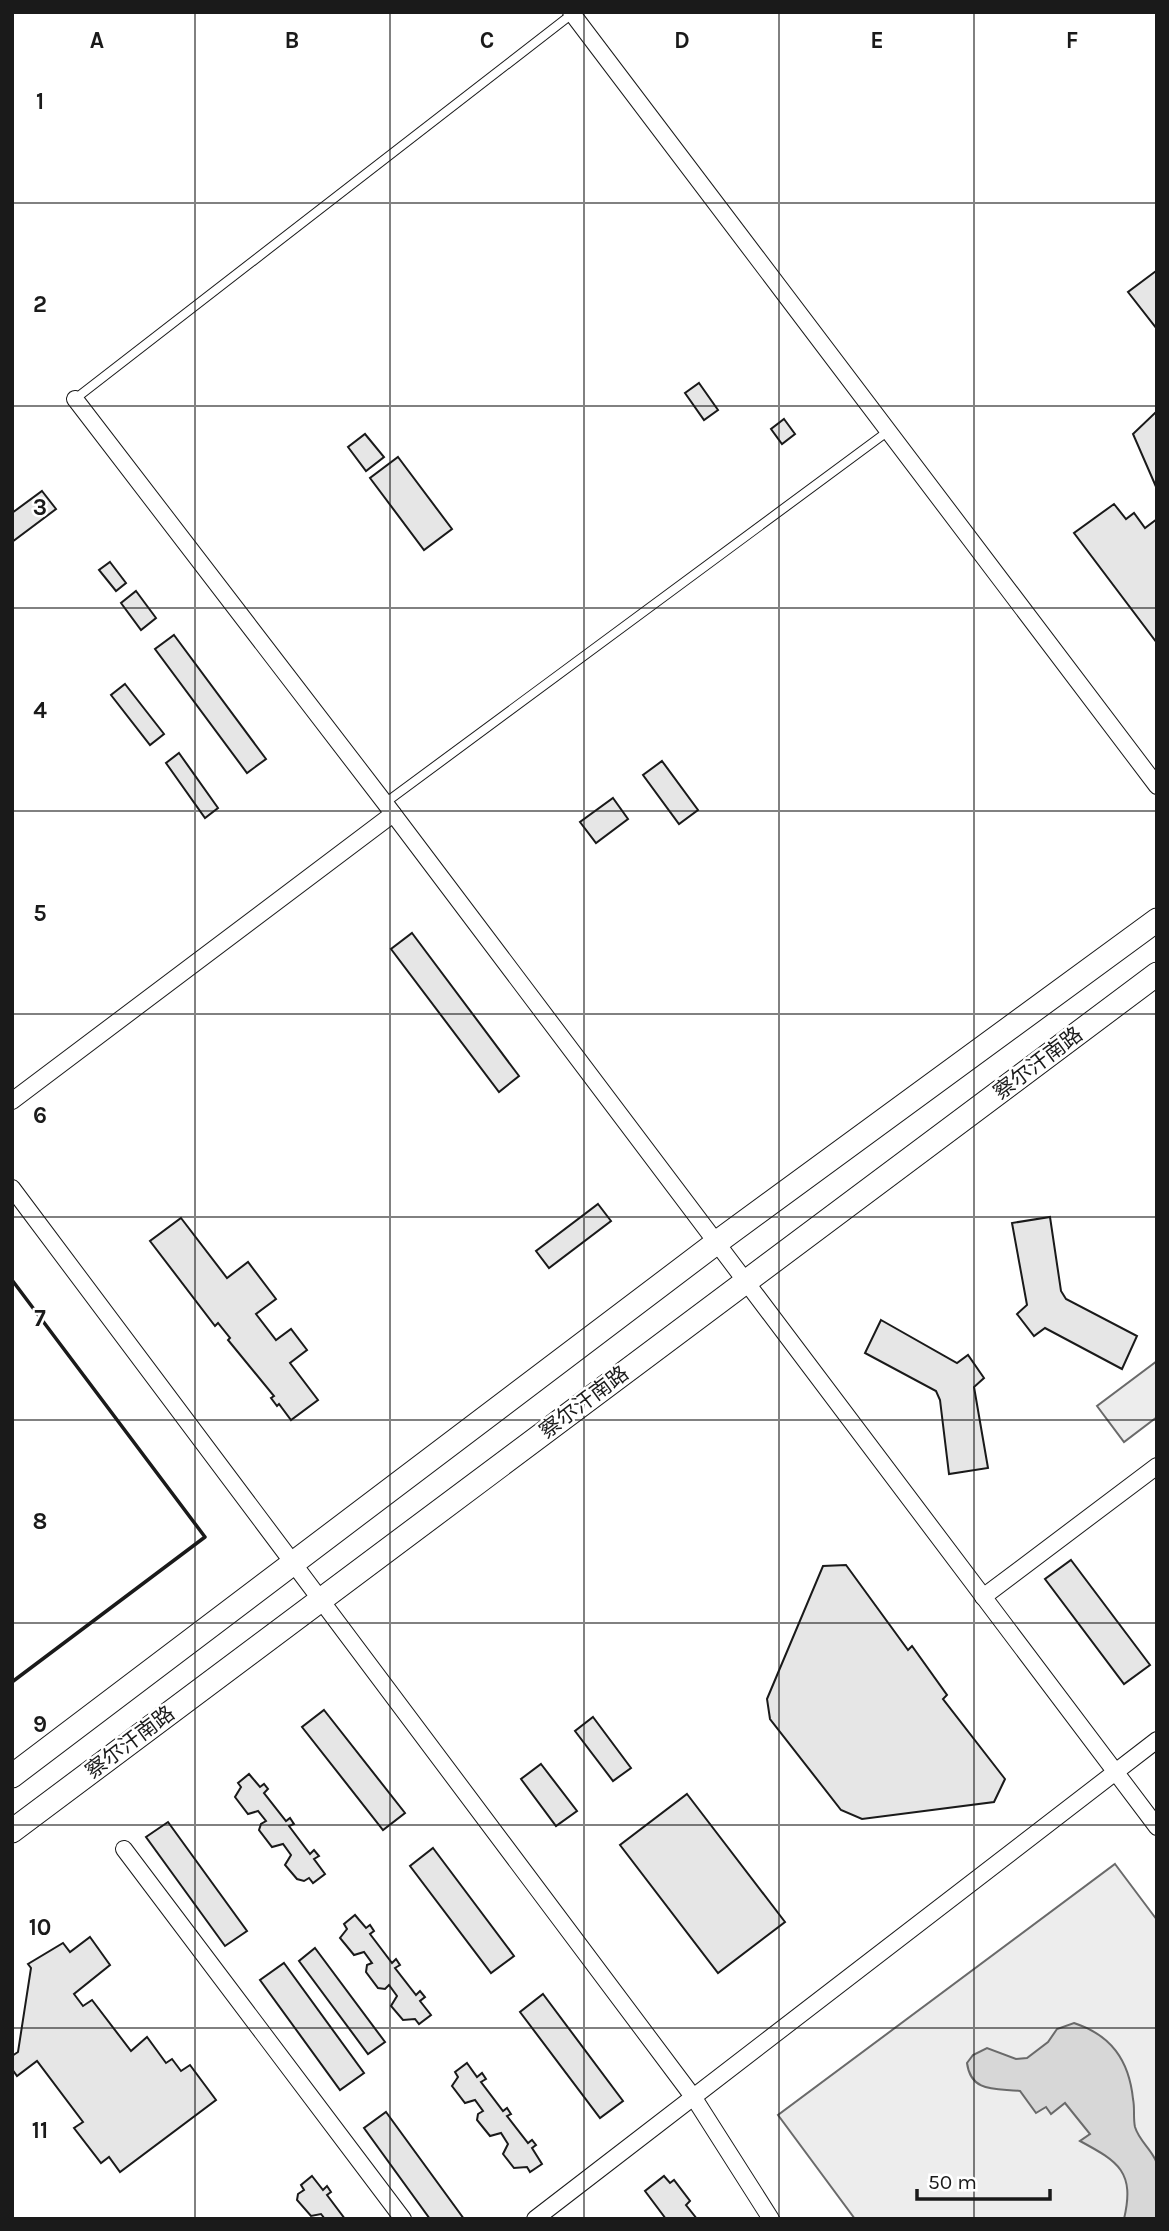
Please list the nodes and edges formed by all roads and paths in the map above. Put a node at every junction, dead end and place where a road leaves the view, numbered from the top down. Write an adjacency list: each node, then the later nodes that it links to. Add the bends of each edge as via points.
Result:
1 (572, 13): 2 (lane); 3 (street)
2 (75, 399): 5 (street)
3 (887, 432): 4 (street); 5 (lane)
4 (1157, 786)
5 (389, 808): 8 (street); 10 (street)
6 (1157, 920): 10 (main road)
7 (1157, 974): 11 (main road, 察尔汗南路)
8 (12, 1101)
9 (12, 1188): 13 (street)
10 (716, 1243): 11 (street); 13 (main road)
11 (744, 1281): 14 (street); 15 (main road, 察尔汗南路)
12 (1157, 1466): 14 (street)
13 (292, 1561): 15 (street); 18 (main road)
14 (983, 1597): 17 (street)
15 (320, 1599): 20 (main road, 察尔汗南路); 22 (street)
16 (1157, 1740): 17 (street)
17 (1115, 1772): 19 (street); 22 (street)
18 (12, 1776)
19 (1157, 1826)
20 (12, 1831)
21 (124, 1849): 23 (street)
22 (694, 2098): 24 (street); 25 (street)
23 (402, 2219)
24 (535, 2219)
25 (771, 2219)

